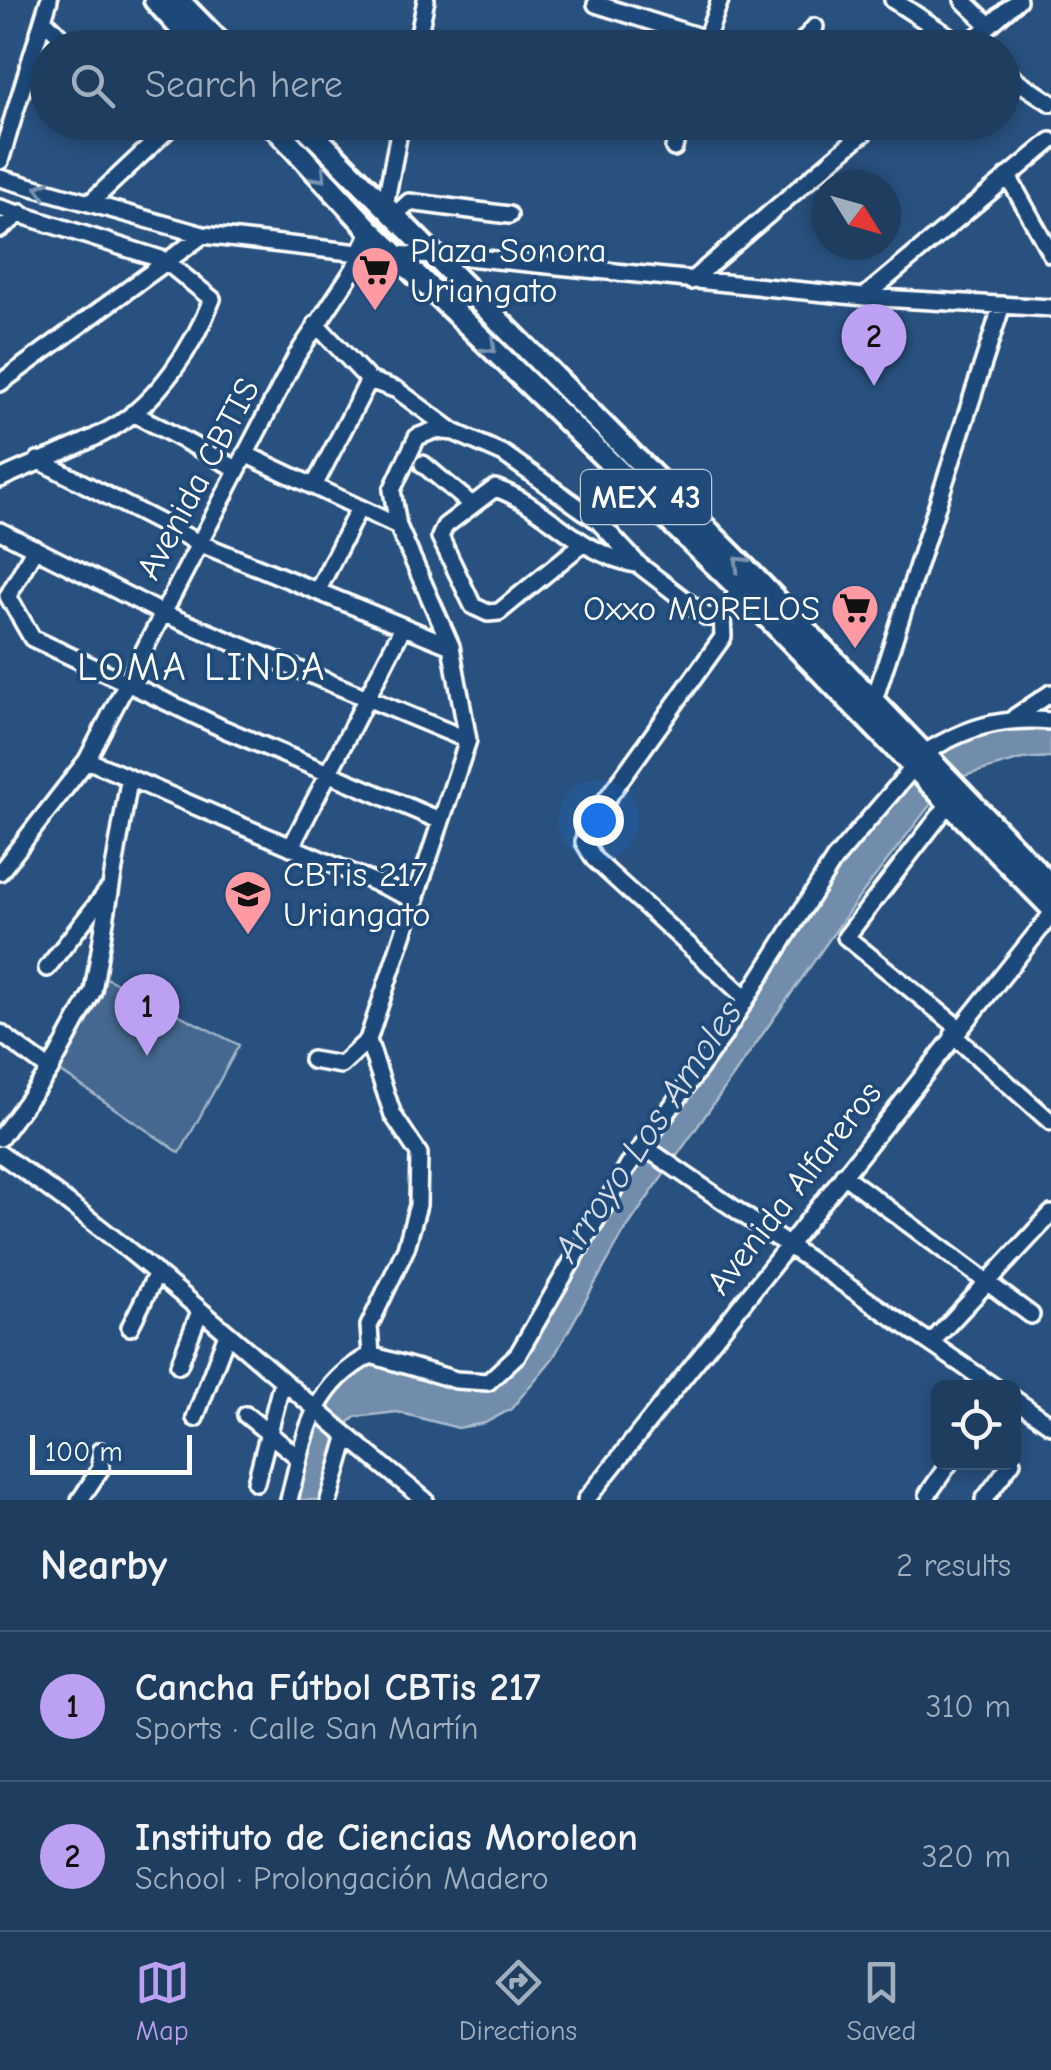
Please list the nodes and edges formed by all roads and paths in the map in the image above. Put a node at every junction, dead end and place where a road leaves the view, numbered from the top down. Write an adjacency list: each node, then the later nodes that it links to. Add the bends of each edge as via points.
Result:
1 (49, 0): 10 (street)
2 (155, 0): 14 (main road)
3 (178, 0): 15 (main road)
4 (426, 0): 16 (street)
5 (720, 0): 18 (street)
6 (893, 0): 19 (street)
7 (963, 0): 11 (street)
8 (1018, 0): 11 (street)
9 (596, 4): 17 (street)
10 (43, 18): 12 (street); 13 (street)
11 (989, 25): 20 (street)
12 (39, 30)
13 (55, 30)
14 (183, 30)
15 (207, 30)
16 (420, 30)
17 (668, 30)
18 (709, 30)
19 (940, 30)
20 (984, 30)
21 (30, 61): 32 (street)
22 (1021, 83): 23 (street)
23 (1051, 103)
24 (157, 140): 35 (street)
25 (287, 140): 42 (main road, MEX 43, one-way to 42)
26 (318, 140): 37 (main road, MEX 43)
27 (400, 140): 37 (street)
28 (676, 140): 31 (street)
29 (855, 140): 52 (street)
30 (1051, 140): 33 (street)
31 (674, 148)
32 (0, 161)
33 (1008, 176): 48 (street); 53 (street)
34 (0, 178): 35 (street, one-way to 34)
35 (91, 202): 41 (street)
36 (0, 208): 38 (street)
37 (390, 210): 39 (street, via 409,202); 42 (main road, via 370,217); 44 (main road, MEX 43)
38 (21, 214): 40 (street); 51 (street)
39 (508, 215)
40 (0, 228)
41 (177, 228): 43 (street); 45 (street)
42 (370, 230): 46 (street, Avenida CBTIS); 47 (main road, MEX 43)
43 (203, 235): 45 (street); 46 (street)
44 (414, 235): 47 (main road); 49 (street); 50 (main road, MEX 43)
45 (180, 250): 51 (street)
46 (359, 254): 47 (street); 56 (street, Avenida CBTIS)
47 (395, 254): 50 (street); 77 (main road, MEX 43, one-way to 77)
48 (1051, 254)
49 (467, 257): 50 (street); 52 (street)
50 (435, 259): 87 (main road, MEX 43, one-way to 50, via 753,576)
51 (164, 260): 58 (street); 60 (street, via 211,302 170,375)
52 (690, 281): 53 (street)
53 (864, 297): 54 (street)
54 (1002, 305): 55 (street); 87 (street)
55 (1051, 308)
56 (316, 324): 57 (street); 63 (street, Avenida CBTIS)
57 (369, 380): 59 (street); 68 (street)
58 (0, 382)
59 (414, 402): 61 (street); 62 (street)
60 (132, 412): 64 (street, via 114,427); 66 (street)
61 (454, 432): 62 (street, via 435,430); 76 (street, via 504,454 598,521)
62 (417, 438): 71 (street, via 392,490)
63 (245, 454): 66 (street, Avenida CBTIS); 68 (street)
64 (38, 460): 67 (street); 73 (street)
65 (423, 464): 69 (street)
66 (238, 469): 73 (street, Avenida CBTIS)
67 (0, 479)
68 (314, 486): 70 (street)
69 (472, 505): 74 (street, via 496,488 512,494); 74 (street, via 440,537 473,606 488,613 499,612)
70 (358, 510): 71 (street); 78 (street)
71 (398, 526): 83 (street)
72 (0, 531): 75 (street)
73 (198, 543): 78 (street); 80 (street, Avenida CBTIS)
74 (581, 546): 76 (street)
75 (35, 548): 79 (street); 80 (street)
76 (639, 565): 81 (street, via 707,617)
77 (740, 589): 81 (street); 87 (main road, MEX 43)
78 (318, 590): 82 (street)
79 (4, 596): 84 (street, via 32,638)
80 (162, 613): 84 (street, Avenida CBTIS); 86 (street)
81 (722, 614): 105 (street, via 724,638 586,828 584,842 594,859)
82 (403, 627): 83 (street); 86 (street)
83 (451, 646): 90 (street)
84 (124, 683): 91 (street, Avenida CBTIS); 93 (street)
85 (1051, 694): 88 (street)
86 (369, 698): 90 (street); 93 (street)
87 (869, 712): 92 (main road, MEX 43)
88 (1015, 717): 89 (street); 92 (street, via 983,723)
89 (1051, 720)
90 (468, 740): 96 (street)
91 (87, 760): 94 (street); 98 (street, Avenida CBTIS)
92 (919, 764): 95 (main road, MEX 43); 105 (street, via 834,860)
93 (331, 771): 96 (street); 97 (street)
94 (130, 780): 97 (street); 100 (street)
95 (948, 797): 99 (main road, MEX 43); 102 (main road, MEX 43); 106 (street, via 846,938)
96 (439, 820): 101 (street)
97 (292, 846): 101 (street)
98 (0, 872)
99 (1051, 886)
100 (110, 887): 104 (street); 110 (street, via 93,991)
101 (416, 900): 108 (street)
102 (1051, 907)
103 (1051, 915): 106 (street, Avenida Alfareros)
104 (47, 968)
105 (745, 997): 113 (street)
106 (956, 1031): 111 (street); 115 (street, Avenida Alfareros)
107 (0, 1033): 110 (street)
108 (368, 1040): 109 (street, via 341,1065); 125 (street, via 393,1115 418,1154 418,1205 406,1248 368,1326)
109 (312, 1060)
110 (50, 1070): 112 (street)
111 (1051, 1122)
112 (0, 1138)
113 (644, 1148): 117 (street); 125 (street, via 503,1371 488,1382 456,1380)
114 (0, 1154): 118 (street)
115 (843, 1174): 117 (street, Avenida Alfareros); 119 (street)
116 (1051, 1214): 119 (street)
117 (789, 1244): 124 (street); 147 (street, Avenida Alfareros)
118 (157, 1273): 120 (street); 122 (street)
119 (986, 1283): 121 (street); 124 (street)
120 (200, 1311): 123 (street); 126 (street)
121 (1031, 1316)
122 (130, 1327)
123 (226, 1334): 128 (street); 132 (street)
124 (931, 1343): 127 (street)
125 (370, 1356): 130 (street, via 350,1366)
126 (179, 1364)
127 (983, 1380)
128 (282, 1382): 130 (street); 134 (street)
129 (1021, 1404): 133 (street)
130 (315, 1412): 135 (street); 137 (street)
131 (246, 1415): 134 (street)
132 (195, 1418)
133 (1051, 1425)
134 (269, 1434): 137 (street); 140 (street)
135 (345, 1436): 145 (street); 146 (street)
136 (100, 1451): 143 (street, via 100,1468)
137 (299, 1458): 144 (street)
138 (944, 1470): 141 (street)
139 (1007, 1470): 142 (street)
140 (256, 1482)
141 (928, 1494)
142 (986, 1499)
143 (80, 1500)
144 (289, 1500)
145 (329, 1500)
146 (425, 1500)
147 (586, 1500)

